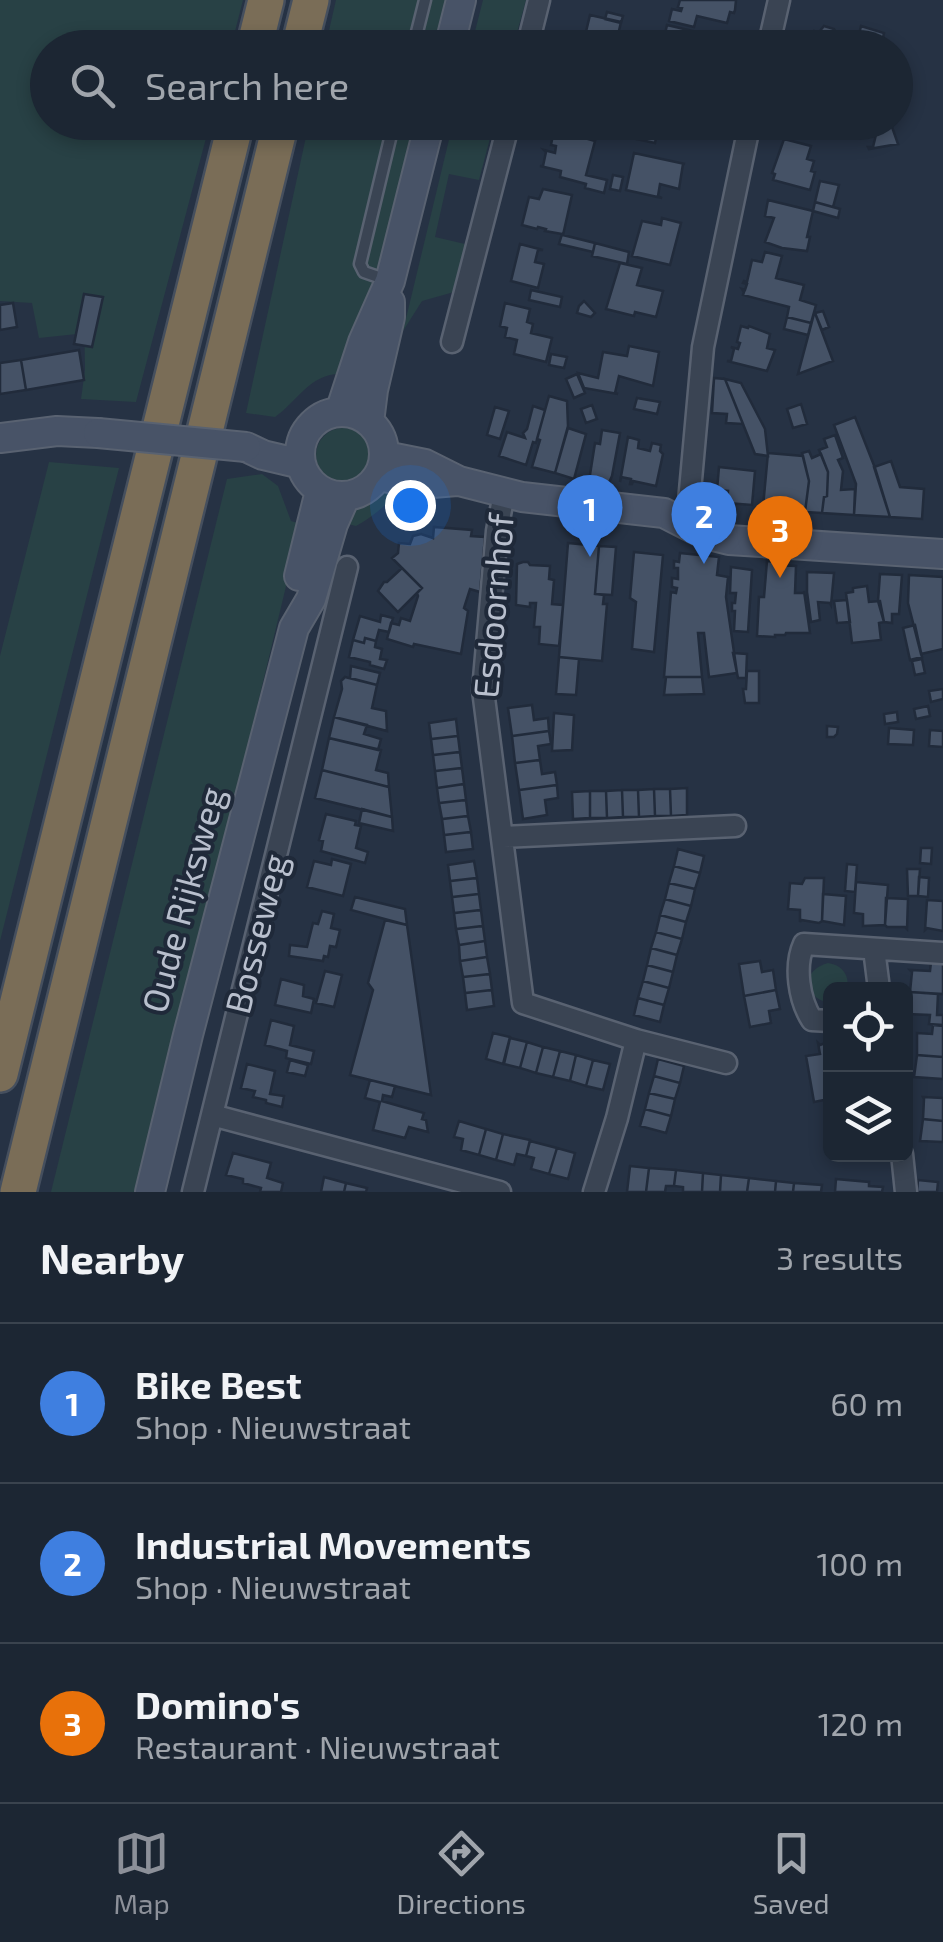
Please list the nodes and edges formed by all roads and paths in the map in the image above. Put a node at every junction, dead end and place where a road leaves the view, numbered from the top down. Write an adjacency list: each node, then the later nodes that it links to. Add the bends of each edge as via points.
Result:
1 (266, 0): 7 (highway)
2 (311, 0): 8 (highway)
3 (426, 0): 9 (lane)
4 (461, 0): 10 (main road)
5 (539, 0): 11 (street)
6 (779, 0): 12 (street)
7 (258, 30)
8 (304, 30)
9 (418, 30)
10 (454, 30)
11 (532, 30)
12 (772, 30)
13 (232, 140): 41 (highway)
14 (277, 140): 44 (highway)
15 (390, 140): 19 (lane, via 360,264)
16 (425, 140): 19 (main road)
17 (504, 140): 20 (street)
18 (746, 140): 28 (street, via 703,347)
19 (390, 281): 21 (main road); 22 (main road, via 390,317)
20 (452, 342)
21 (340, 412): 22 (main road); 24 (main road, via 307,431)
22 (369, 422): 25 (main road, via 381,437)
23 (0, 438): 24 (main road, bridge, via 57,431)
24 (302, 452): 26 (main road, via 311,483)
25 (382, 466): 26 (main road, via 358,494); 27 (main road, via 425,464)
26 (333, 494): 31 (main road, Oude Rijksweg, via 294,593)
27 (504, 494): 28 (main road, via 664,514); 34 (street, Esdoornhof, via 483,690)
28 (686, 524): 29 (main road, via 729,540)
29 (943, 554)
30 (347, 567): 32 (street, Bosseweg)
31 (284, 668): 32 (street); 45 (main road, Oude Rijksweg)
32 (321, 676): 42 (street, Bosseweg)
33 (735, 826): 34 (street)
34 (502, 838): 39 (street, Esdoornhof, via 523,1003)
35 (874, 949): 36 (street); 37 (street); 38 (street, via 804,944 798,957 803,1006 812,1020)
36 (943, 952)
37 (878, 982)
38 (823, 1022)
39 (636, 1040): 40 (street, Esdoornhof); 48 (street)
40 (726, 1063)
41 (0, 1074)
42 (212, 1115): 46 (street, Bosseweg); 47 (street)
43 (903, 1162): 49 (street)
44 (18, 1192)
45 (150, 1192)
46 (193, 1192)
47 (500, 1192)
48 (594, 1192)
49 (906, 1192)

